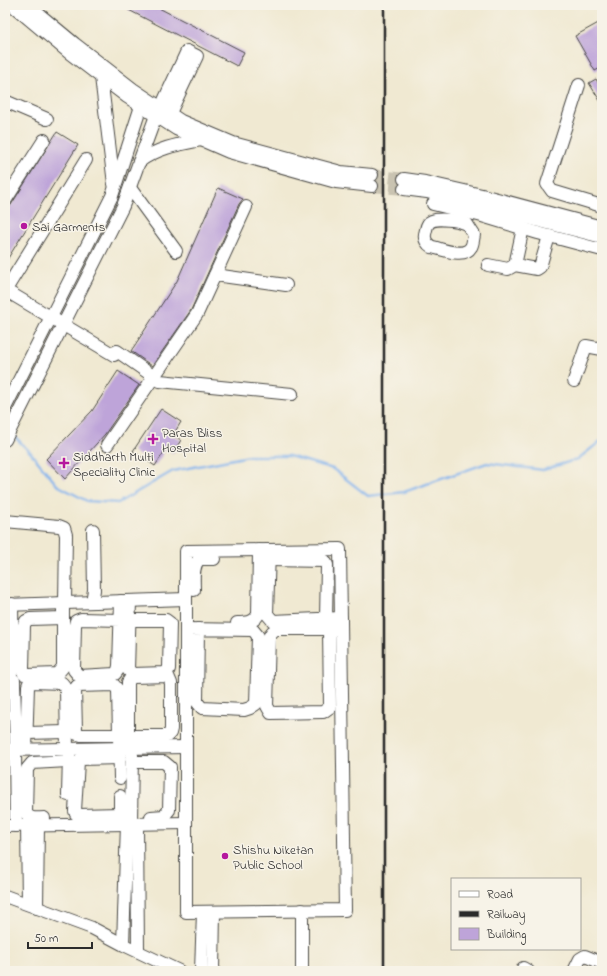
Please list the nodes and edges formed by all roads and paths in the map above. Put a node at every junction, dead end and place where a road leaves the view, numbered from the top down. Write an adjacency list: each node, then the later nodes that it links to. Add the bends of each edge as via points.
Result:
1 (12, 5): 3 (street)
2 (28, 5): 6 (street)
3 (101, 77): 6 (street); 13 (street)
4 (579, 85): 17 (street, via 547,184 552,191)
5 (5, 101): 8 (street)
6 (143, 102): 7 (street); 13 (street)
7 (161, 111): 10 (street, via 176,129); 10 (street, via 233,142 372,181 336,182 229,152); 12 (street)
8 (47, 120)
9 (44, 140): 15 (street)
10 (201, 140): 12 (street, via 160,150)
11 (86, 160): 29 (street)
12 (139, 162): 14 (street)
13 (115, 187): 30 (street)
14 (130, 188): 24 (street); 31 (street)
15 (5, 201)
16 (433, 204): 20 (street, via 460,216)
17 (602, 206)
18 (246, 207): 27 (street)
19 (602, 227): 22 (street, via 425,182 404,184)
20 (523, 228): 21 (street); 26 (street)
21 (549, 236): 23 (street); 26 (street, via 540,267 537,269)
22 (602, 237)
23 (602, 250)
24 (176, 251)
25 (488, 265): 26 (street, via 508,269)
26 (515, 265)
27 (215, 275): 28 (street); 33 (street, via 197,314)
28 (286, 285)
29 (5, 290): 30 (street)
30 (51, 318): 31 (street); 36 (street)
31 (63, 325): 33 (street); 37 (street)
32 (602, 349): 34 (street, via 586,346)
33 (155, 377): 35 (street, via 160,381); 38 (street)
34 (574, 381)
35 (292, 394)
36 (5, 406)
37 (5, 440)
38 (107, 445)
39 (5, 521): 45 (street, via 64,528)
40 (93, 530): 44 (street)
41 (264, 554): 42 (street, via 186,552); 50 (street, via 267,614 270,619); 50 (street, via 325,561); 51 (street, via 340,549); 52 (street, via 258,614 255,620 249,623); 52 (street, via 199,559 194,568)
42 (186, 599): 43 (street); 52 (street)
43 (126, 601): 44 (street); 49 (street)
44 (92, 602): 45 (street)
45 (64, 603): 46 (street); 47 (street)
46 (8, 604): 48 (street)
47 (63, 618): 47 (street, via 64,667 57,674 24,674 26,621)
48 (8, 619): 53 (street, via 14,665 12,670)
49 (125, 620): 49 (street, via 128,670 133,674 166,673 169,669 170,623 166,620); 49 (street, via 118,670 115,674 79,676 74,670 76,621)
50 (327, 624): 50 (street, via 330,707 323,712 271,713 267,706 269,637 272,632 276,629); 51 (street)
51 (341, 624): 69 (street, via 346,910)
52 (191, 626): 52 (street, via 256,632 256,704 244,710 209,709 200,706 197,702); 57 (street)
53 (5, 672)
54 (5, 678): 56 (street, via 14,680)
55 (66, 732): 56 (street); 56 (street, via 64,685 32,682 28,686); 59 (street)
56 (15, 747): 59 (street); 65 (street)
57 (186, 747): 58 (street); 66 (street)
58 (126, 748): 58 (street, via 117,687 77,686 77,734); 58 (street, via 128,682 133,677 168,676 171,683 170,733); 59 (street); 61 (street); 64 (street); 64 (street, via 164,762 170,767 167,814); 64 (street, via 78,761 75,811 79,815)
59 (68, 749): 60 (street)
60 (68, 761): 63 (street); 63 (street, via 29,765 26,813 32,818)
61 (120, 778)
62 (120, 796): 64 (street)
63 (68, 821): 64 (street); 65 (street)
64 (128, 821): 66 (street); 71 (street); 72 (street)
65 (18, 823): 68 (street)
66 (186, 823): 70 (street, via 186,912)
67 (5, 896): 68 (street)
68 (32, 906): 71 (street, via 92,928)
69 (302, 910): 70 (street); 77 (street)
70 (208, 912): 75 (street); 76 (street)
71 (123, 944): 72 (street)
72 (138, 951): 74 (street)
73 (602, 963): 78 (street, via 585,956 580,958)
74 (179, 971)
75 (201, 971)
76 (213, 971)
77 (302, 971)
78 (574, 971)

